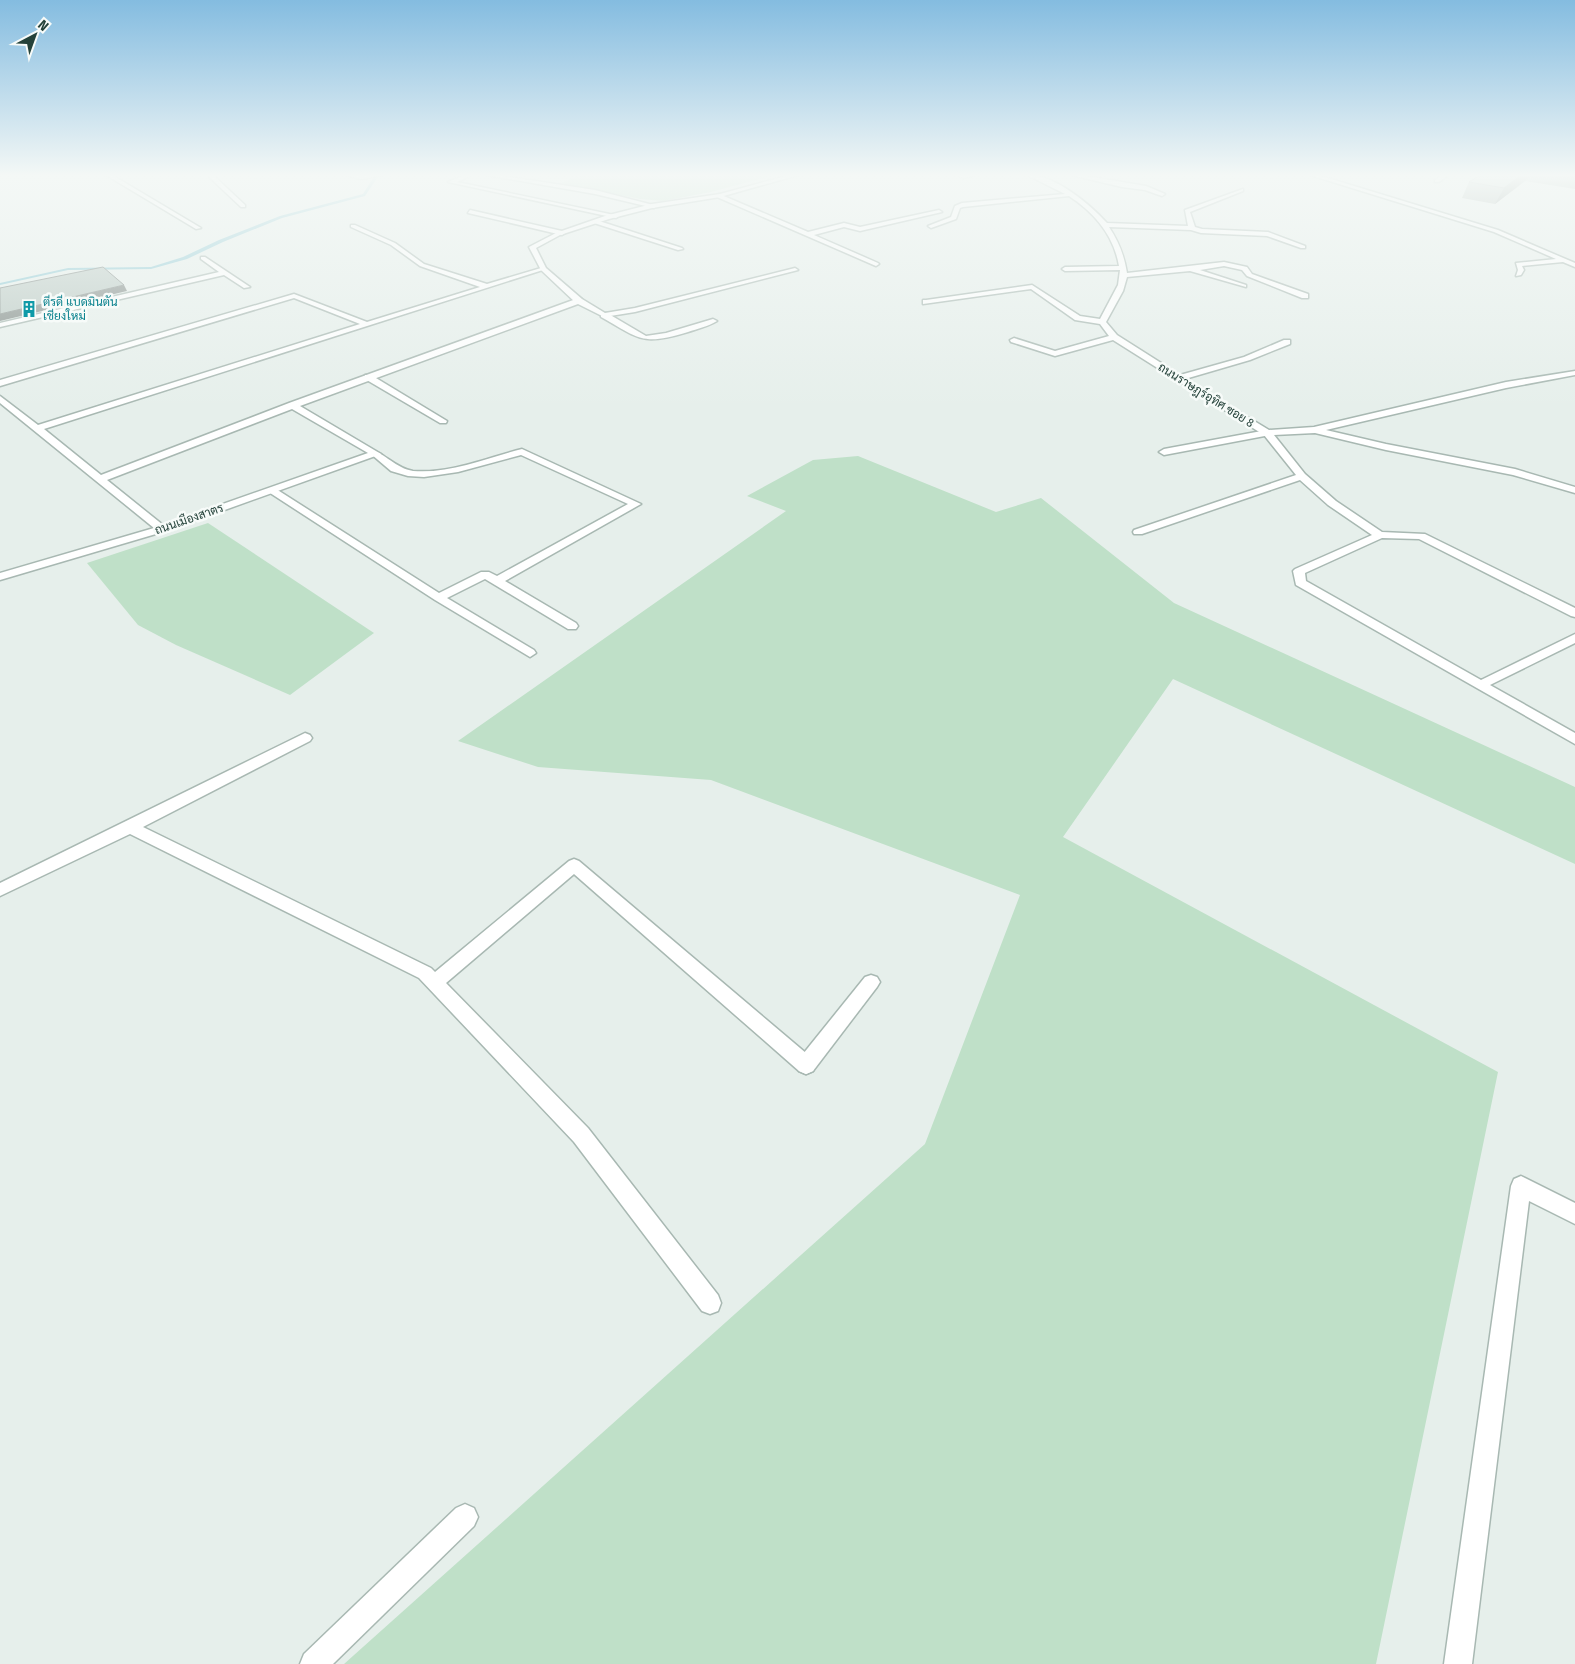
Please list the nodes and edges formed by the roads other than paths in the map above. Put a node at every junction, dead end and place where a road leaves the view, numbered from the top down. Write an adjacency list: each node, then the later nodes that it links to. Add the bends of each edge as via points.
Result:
1 (405, 253): 17 (street, via 422,265)
2 (535, 253): 10 (street)
3 (851, 253): 8 (street)
4 (1119, 253): 14 (street)
5 (1546, 253): 7 (street)
6 (203, 258): 15 (street)
7 (1565, 261): 9 (street); 16 (street, via 1518,264 1521,270)
8 (876, 264)
9 (1575, 265)
10 (543, 269): 17 (street); 21 (street)
11 (1065, 269): 14 (street)
12 (1192, 269): 14 (street); 18 (street); 20 (street, via 1232,264 1247,269 1249,275)
13 (794, 270): 23 (street)
14 (1123, 271): 25 (street, via 1114,302)
15 (224, 273): 19 (street); 26 (street)
16 (1518, 275)
17 (485, 286): 27 (street)
18 (1244, 286)
19 (246, 287)
20 (1305, 296)
21 (579, 301): 23 (street); 32 (street)
22 (926, 302): 25 (street, via 1032,287 1078,318)
23 (604, 315): 24 (street, via 647,338)
24 (713, 321)
25 (1102, 322): 28 (street, ถนนราษฎร์อุทิศ ซอย 8)
26 (0, 325)
27 (368, 325): 34 (street, via 294,296); 38 (street)
28 (1114, 337): 29 (street, via 1055,354); 33 (street, ถนนราษฎร์อุทิศ ซอย 8)
29 (1014, 340)
30 (1287, 342): 33 (street, via 1243,360)
31 (1575, 373): 39 (street, ถนนราษฎร์อุทิศ ซอย 8)
32 (368, 377): 36 (street); 37 (street)
33 (1178, 378): 40 (street, ถนนราษฎร์อุทิศ ซอย 8)
34 (0, 383)
35 (0, 398): 38 (street)
36 (292, 405): 42 (street); 44 (street)
37 (443, 421)
38 (39, 428): 44 (street)
39 (1314, 430): 40 (street, ถนนราษฎร์อุทิศ ซอย 8); 45 (street, via 1515,472)
40 (1267, 432): 41 (street); 43 (street)
41 (1164, 452)
42 (376, 454): 46 (street, ถนนเมืองสาตร); 51 (street, via 392,468 405,473 441,473 522,452 636,504)
43 (1302, 476): 48 (street); 49 (street, via 1332,503)
44 (100, 478): 47 (street)
45 (1575, 490)
46 (272, 491): 47 (street, ถนนเมืองสาตร); 52 (street)
47 (162, 528): 50 (street, ถนนเมืองสาตร)
48 (1138, 532)
49 (1380, 535): 53 (street, via 1421,536); 57 (street, via 1298,571 1300,582)
50 (0, 577)
51 (496, 581): 52 (street, via 486,574); 54 (street)
52 (439, 598): 56 (street)
53 (1575, 613)
54 (572, 626)
55 (1575, 638): 57 (street)
56 (530, 653)
57 (1481, 684): 59 (street)
58 (305, 738): 60 (street)
59 (1575, 739)
60 (130, 828): 61 (street); 63 (street, via 425,973)
61 (0, 890)
62 (871, 982): 63 (street, via 806,1064 574,865)
63 (434, 983): 65 (street, via 581,1135)
64 (1575, 1214): 68 (street, via 1521,1186)
65 (710, 1303)
66 (465, 1517): 67 (street)
67 (314, 1664)
68 (1458, 1664)

